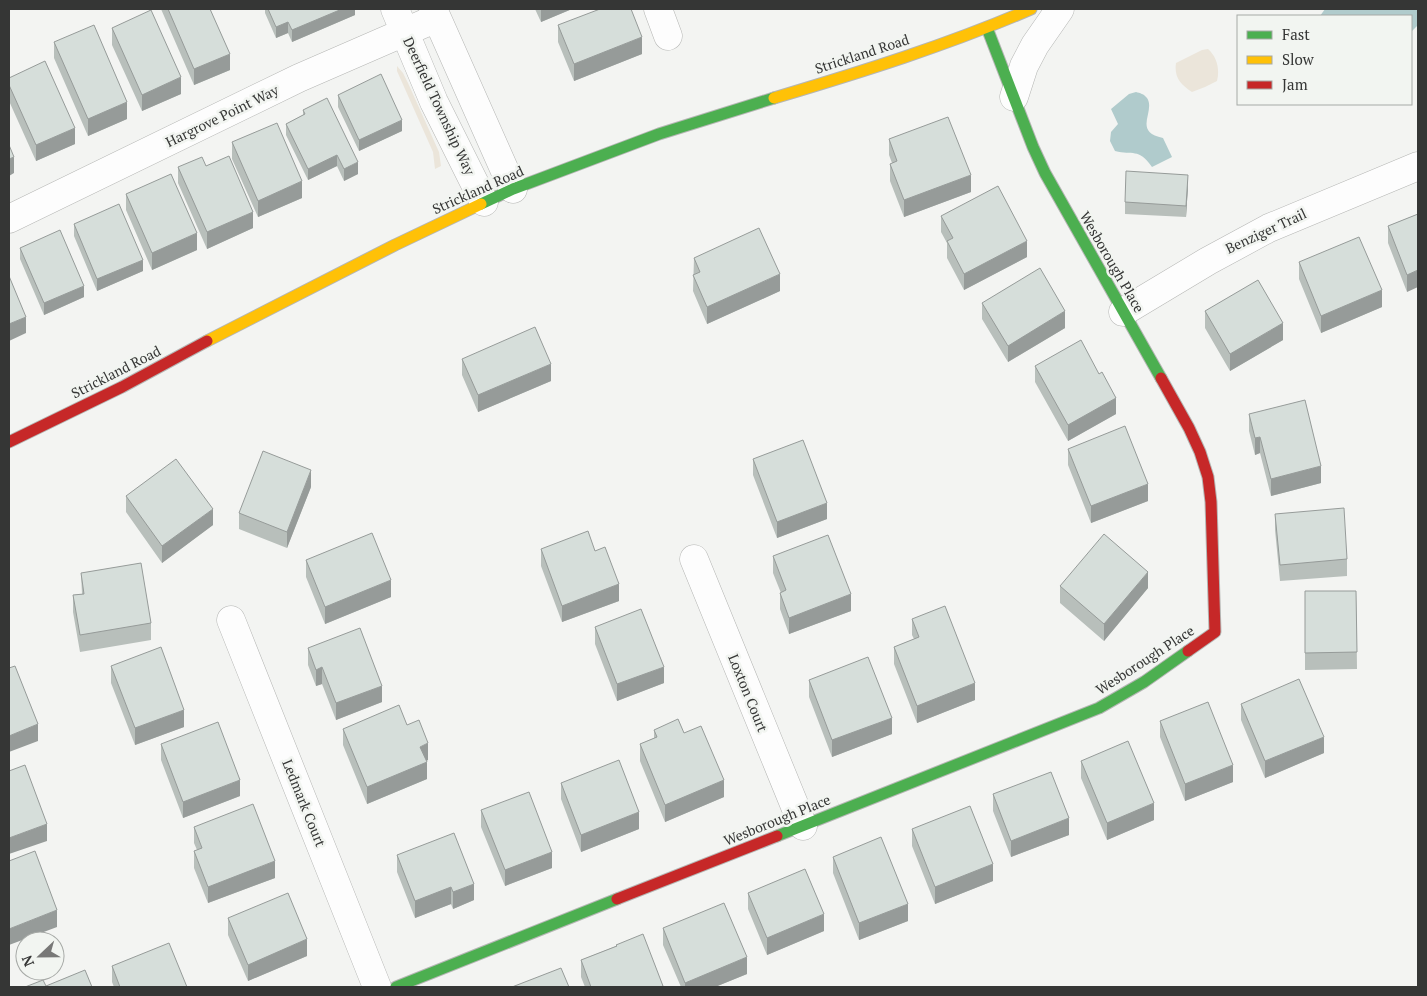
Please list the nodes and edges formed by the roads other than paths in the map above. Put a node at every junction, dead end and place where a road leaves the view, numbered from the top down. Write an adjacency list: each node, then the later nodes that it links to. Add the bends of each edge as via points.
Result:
1 (658, 9): 7 (street)
2 (1031, 9): 6 (street, Strickland Road)
3 (1060, 9): 8 (street, via 1024,66)
4 (435, 14): 5 (street, Hargrove Point Way); 10 (street)
5 (400, 20): 11 (street, Deerfield Township Way, via 434,102); 12 (street, Hargrove Point Way, via 299,78)
6 (987, 28): 8 (street, Wesborough Place); 10 (street, Strickland Road, via 659,134)
7 (668, 36)
8 (1014, 97): 13 (street, Wesborough Place, via 1045,173)
9 (1418, 166): 13 (street, Benziger Trail, via 1269,228 1208,260)
10 (513, 189): 11 (street, Strickland Road)
11 (484, 202): 14 (street, Strickland Road, via 395,244 122,387)
12 (9, 219)
13 (1123, 312): 17 (street, Wesborough Place, via 1189,428 1208,476 1215,632 1138,686 1099,708)
14 (9, 442)
15 (694, 559): 17 (street, Loxton Court)
16 (231, 620): 18 (street, Ledmark Court)
17 (803, 826): 19 (street, Wesborough Place)
18 (377, 987)
19 (396, 987)

